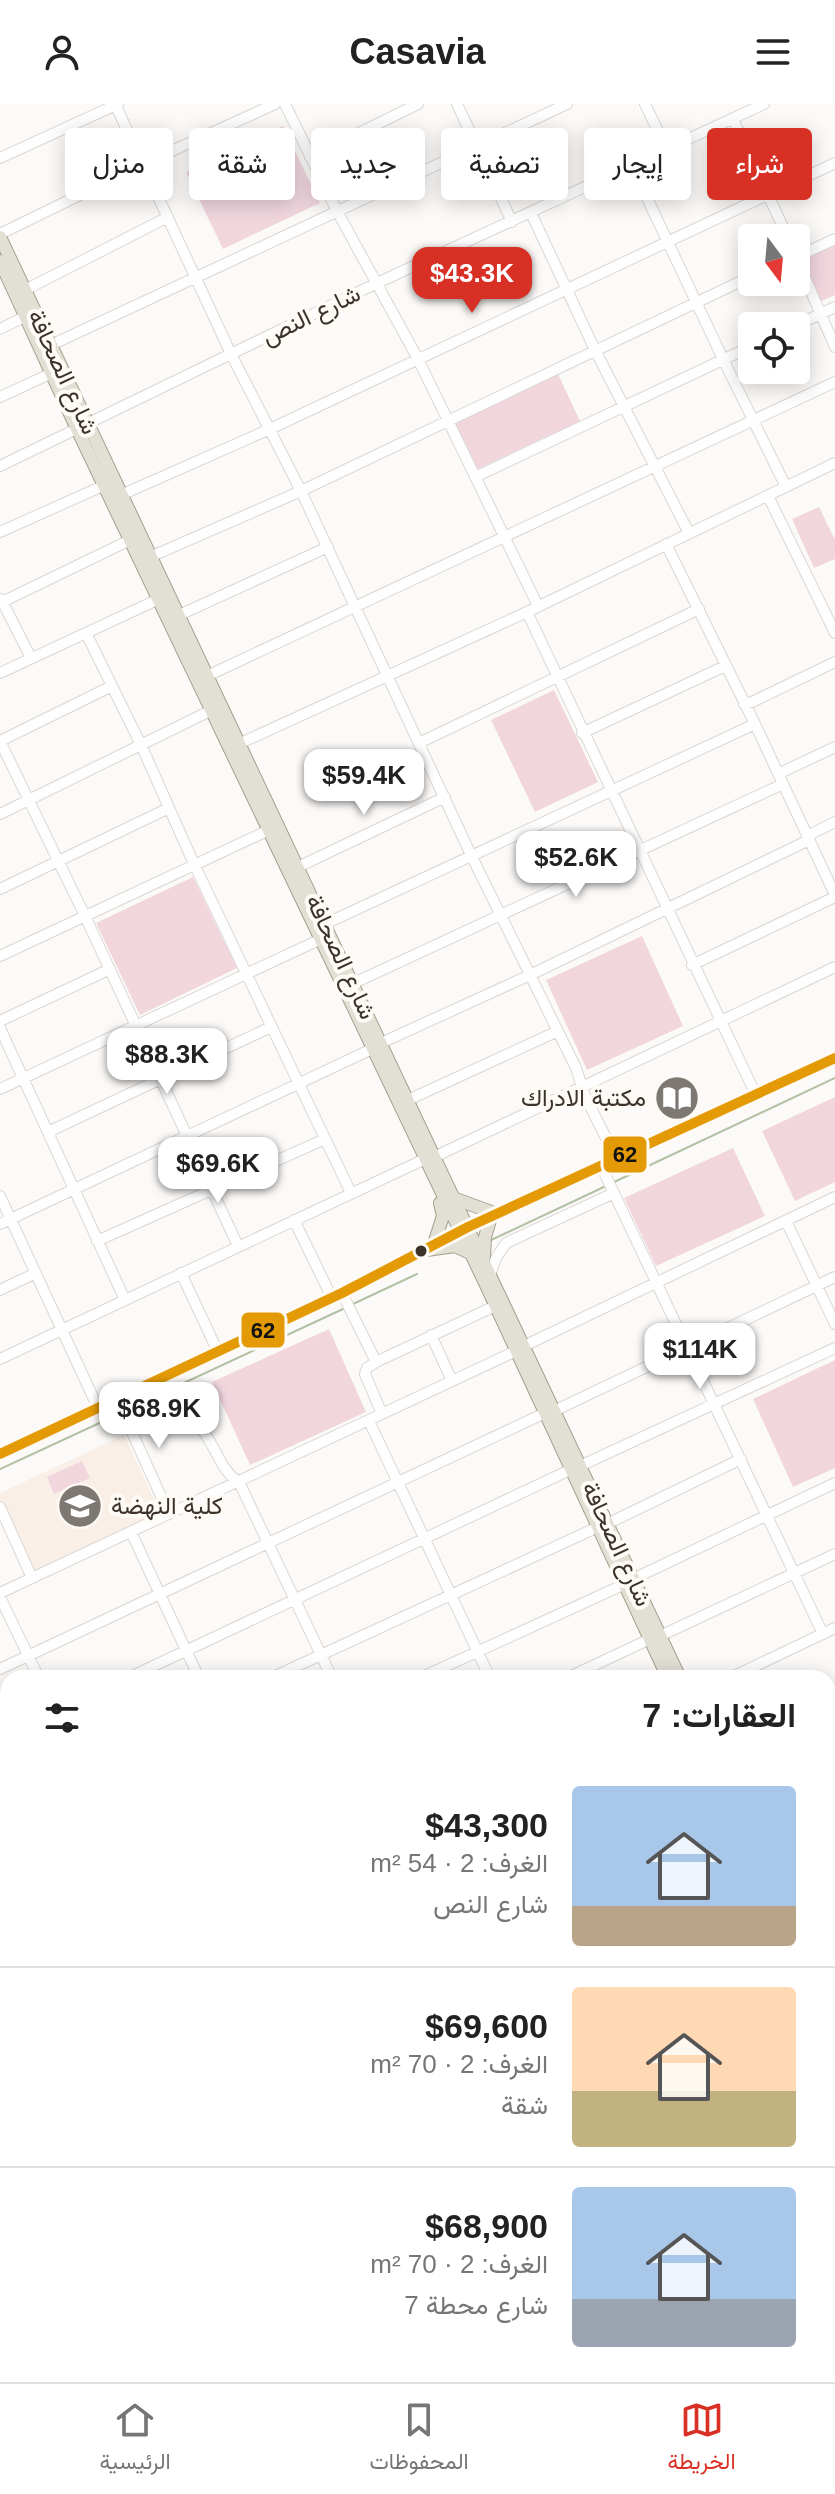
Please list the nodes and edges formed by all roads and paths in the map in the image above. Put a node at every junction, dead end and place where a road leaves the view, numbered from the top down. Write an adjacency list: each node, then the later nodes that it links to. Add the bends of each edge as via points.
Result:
1 (116, 104): 10 (street); 18 (street)
2 (275, 104): 16 (street)
3 (285, 104): 17 (street)
4 (418, 104): 17 (street)
5 (457, 104): 11 (street)
6 (567, 104): 12 (street)
7 (645, 104): 13 (street)
8 (764, 104): 9 (street, شارع النص)
9 (733, 119): 14 (street); 15 (street, شارع النص)
10 (127, 128)
11 (468, 128)
12 (517, 128)
13 (656, 128)
14 (737, 128)
15 (691, 139)
16 (173, 150)
17 (310, 157): 29 (street)
18 (0, 158)
19 (441, 163): 29 (street)
20 (835, 163): 21 (street)
21 (812, 174)
22 (584, 188): 30 (street, شارع النص)
23 (70, 200): 34 (street)
24 (160, 200): 31 (street)
25 (502, 200): 32 (street)
26 (649, 200): 36 (street)
27 (758, 200): 36 (street)
28 (771, 200): 33 (street)
29 (337, 211): 39 (street); 41 (street)
30 (531, 213): 32 (street, شارع النص); 42 (street)
31 (168, 217): 39 (street); 43 (street)
32 (512, 222): 41 (street, شارع النص)
33 (782, 224)
34 (0, 235): 43 (main road, شارع الصحافة)
35 (835, 239): 37 (street)
36 (668, 240): 42 (street); 45 (street)
37 (810, 251)
38 (0, 261): 48 (main road, شارع الصحافة)
39 (197, 278): 51 (street); 55 (street)
40 (738, 282): 45 (street)
41 (375, 284): 55 (street, شارع النص); 56 (street)
42 (567, 289): 53 (street); 56 (street)
43 (25, 290): 51 (main road, شارع الصحافة)
44 (810, 290): 47 (street)
45 (697, 300): 53 (street); 57 (street)
46 (835, 307): 47 (street)
47 (820, 314): 49 (street); 52 (street)
48 (26, 316): 50 (street); 58 (main road, شارع الصحافة)
49 (810, 319)
50 (0, 329)
51 (51, 345): 64 (main road, شارع الصحافة)
52 (835, 347)
53 (595, 350): 61 (street); 63 (street)
54 (738, 352): 57 (street)
55 (231, 354): 64 (street, شارع النص); 65 (street)
56 (418, 359): 63 (street); 65 (street)
57 (723, 359): 61 (street); 62 (street)
58 (52, 373): 60 (street); 64 (main road, شارع الصحافة)
59 (835, 382): 62 (street)
60 (0, 397)
61 (624, 406): 68 (street); 69 (street)
62 (753, 420): 68 (street); 71 (street)
63 (447, 421): 69 (street); 72 (street)
64 (82, 426): 67 (street, شارع النص); 70 (main road, شارع الصحافة); 73 (main road, شارع الصحافة)
65 (270, 429): 72 (street); 73 (street)
66 (835, 463): 71 (street)
67 (0, 466)
68 (654, 466): 76 (street); 77 (street)
69 (475, 477): 77 (street)
70 (105, 485): 75 (street); 78 (main road, شارع الصحافة)
71 (786, 487): 74 (street)
72 (301, 491): 80 (street); 81 (street)
73 (121, 495): 81 (main road, شارع الصحافة)
74 (768, 496): 76 (street); 89 (street)
75 (0, 532)
76 (689, 533): 79 (street)
77 (505, 537): 84 (street); 85 (street)
78 (132, 539): 82 (main road, شارع الصحافة); 83 (street)
79 (666, 544): 85 (street); 86 (street)
80 (328, 547): 84 (street); 87 (street)
81 (150, 557): 87 (main road, شارع الصحافة)
82 (159, 599): 88 (street); 99 (main road, شارع الصحافة)
83 (1, 600): 90 (street)
84 (356, 607): 94 (street); 95 (street)
85 (532, 609): 95 (street); 96 (street)
86 (699, 609): 92 (street); 96 (street)
87 (177, 616): 94 (main road, شارع الصحافة)
88 (86, 633): 90 (street); 97 (street)
89 (835, 633)
90 (31, 658): 93 (street)
91 (835, 662): 98 (street)
92 (725, 666): 98 (street); 101 (street)
93 (0, 673)
94 (207, 676): 104 (main road, شارع الصحافة)
95 (389, 677): 103 (street); 104 (street)
96 (558, 678): 101 (street); 103 (street)
97 (112, 686): 102 (street); 105 (street)
98 (744, 704): 100 (street)
99 (212, 710): 104 (main road, شارع الصحافة); 105 (street)
100 (755, 724): 107 (street); 108 (street)
101 (582, 733): 108 (street)
102 (0, 741): 110 (street)
103 (419, 743): 109 (street)
104 (234, 746): 114 (main road, شارع الصحافة); 120 (main road, شارع الصحافة)
105 (142, 747): 110 (street); 111 (street)
106 (835, 747): 107 (street)
107 (781, 779): 115 (street); 116 (street)
108 (612, 790): 116 (street); 117 (street)
109 (445, 797): 117 (street); 120 (street)
110 (29, 800): 112 (street); 118 (street)
111 (169, 808): 118 (street); 119 (street)
112 (0, 814)
113 (835, 822): 115 (street)
114 (269, 830): 119 (street); 127 (main road, شارع الصحافة)
115 (808, 838): 122 (street); 123 (street)
116 (640, 851): 123 (street); 124 (street)
117 (471, 855): 124 (street); 126 (street)
118 (57, 861): 121 (street); 125 (street)
119 (194, 864): 125 (street); 132 (street)
120 (298, 867): 126 (main road, شارع الصحافة)
121 (0, 889)
122 (835, 896): 129 (street)
123 (667, 909): 129 (street); 133 (street)
124 (501, 915): 133 (street); 134 (street)
125 (85, 916): 128 (street); 131 (street)
126 (325, 924): 134 (main road, شارع الصحافة)
127 (321, 939): 132 (street); 141 (main road, شارع الصحافة)
128 (0, 956)
129 (692, 965): 136 (street)
130 (835, 967): 136 (street)
131 (110, 969): 135 (street); 137 (street)
132 (246, 974): 137 (street); 138 (street)
133 (530, 975): 140 (street); 141 (street)
134 (354, 983): 141 (main road, شارع الصحافة)
135 (0, 1021)
136 (719, 1021): 146 (street); 148 (street)
137 (134, 1025): 143 (street); 144 (street)
138 (271, 1027): 144 (street); 145 (street)
139 (0, 1028): 143 (street)
140 (558, 1031): 146 (street); 149 (street)
141 (377, 1046): 145 (street); 149 (main road, شارع الصحافة); 153 (main road, شارع الصحافة)
142 (835, 1058): 148 (street)
143 (23, 1078): 147 (street); 150 (street)
144 (159, 1081): 150 (street); 151 (street)
145 (298, 1083): 151 (street); 152 (street)
146 (581, 1086): 153 (street); 154 (street)
147 (0, 1089)
148 (756, 1095): 154 (street)
149 (408, 1100): 153 (main road, شارع الصحافة)
150 (48, 1132): 157 (street)
151 (186, 1137): 157 (street); 158 (street)
152 (325, 1139): 158 (street); 159 (street)
153 (430, 1158): 156 (main road, شارع الصحافة); 159 (street); 163 (main road, شارع الصحافة)
154 (617, 1160): 155 (street)
155 (602, 1168): 160 (street); 164 (street)
156 (431, 1173): 168 (main road, شارع الصحافة); 170 (main road, via 443,1210)
157 (74, 1190): 167 (street); 169 (street)
158 (211, 1190): 169 (street); 171 (street)
159 (351, 1193): 165 (street)
160 (614, 1193): 175 (street, via 506,1243); 179 (street)
161 (0, 1196): 167 (street)
162 (835, 1197): 166 (street)
163 (453, 1198): 164 (main road); 168 (main road, شارع الصحافة)
164 (494, 1215): 168 (street); 174 (main road, via 485,1237)
165 (294, 1220): 171 (street); 183 (street)
166 (786, 1221): 179 (street); 181 (street)
167 (5, 1222): 176 (street)
168 (463, 1229): 170 (street); 173 (main road, شارع الصحافة); 174 (main road, شارع الصحافة)
169 (97, 1241): 184 (street)
170 (434, 1244): 172 (street)
171 (238, 1246): 177 (street)
172 (420, 1251): 173 (main road, via 455,1246); 183 (street)
173 (470, 1253): 180 (main road, شارع الصحافة)
174 (484, 1260): 175 (main road, شارع الصحافة)
175 (491, 1272): 180 (street); 190 (main road, شارع الصحافة)
176 (36, 1273): 182 (street); 187 (street)
177 (181, 1273): 184 (street); 192 (street)
178 (835, 1277): 181 (street)
179 (657, 1282): 189 (street); 190 (street)
180 (486, 1285): 185 (main road, شارع الصحافة)
181 (818, 1286): 186 (street); 189 (street)
182 (0, 1290)
183 (337, 1295): 192 (street); 194 (street)
184 (125, 1300): 187 (street)
185 (495, 1306): 188 (street); 190 (main road, شارع الصحافة)
186 (835, 1324)
187 (63, 1329): 193 (street); 198 (street)
188 (431, 1335): 194 (street); 195 (street)
189 (688, 1347): 197 (street); 199 (street)
190 (520, 1348): 195 (street); 199 (main road, شارع الصحافة)
191 (835, 1348): 197 (street)
192 (218, 1352): 196 (street)
193 (0, 1359)
194 (376, 1362): 200 (street, via 365,1374)
195 (452, 1381): 200 (street)
196 (117, 1399): 198 (street); 201 (street)
197 (715, 1403): 204 (street); 205 (street)
198 (98, 1408): 203 (street)
199 (549, 1412): 205 (main road, شارع الصحافة); 206 (street)
200 (382, 1414): 202 (street)
201 (125, 1417): 207 (street, via 191,1419); 210 (street)
202 (369, 1421): 206 (street); 207 (street)
203 (0, 1454)
204 (741, 1459): 211 (street); 212 (street)
205 (576, 1468): 212 (main road, شارع الصحافة); 214 (street)
206 (397, 1481): 214 (street); 215 (street)
207 (239, 1482): 210 (street); 215 (street)
208 (835, 1483): 211 (street)
209 (0, 1507): 218 (street)
210 (169, 1514): 213 (street)
211 (768, 1515): 217 (street); 219 (street)
212 (602, 1526): 219 (main road, شارع الصحافة); 221 (street)
213 (131, 1532): 218 (street); 220 (street)
214 (425, 1540): 221 (street); 223 (street)
215 (268, 1542): 220 (street); 223 (street)
216 (835, 1554): 217 (street)
217 (795, 1572): 225 (street); 226 (street)
218 (32, 1578): 222 (street)
219 (629, 1582): 226 (main road, شارع الصحافة); 228 (street)
220 (160, 1593): 227 (street); 230 (street)
221 (450, 1594): 228 (street); 229 (street)
222 (0, 1595): 230 (street)
223 (295, 1600): 227 (street); 229 (street)
224 (835, 1628): 225 (street)
225 (823, 1634): 231 (street)
226 (655, 1638): 240 (street); 241 (main road, شارع الصحافة); 242 (main road, شارع الصحافة)
227 (186, 1650): 234 (street); 235 (street)
228 (477, 1651): 238 (street); 239 (street)
229 (321, 1654): 236 (street); 237 (street)
230 (28, 1656): 232 (street); 233 (street)
231 (755, 1666): 243 (street); 244 (street)
232 (0, 1669)
233 (35, 1670)
234 (145, 1670)
235 (195, 1670)
236 (288, 1670)
237 (328, 1670)
238 (437, 1670)
239 (486, 1670)
240 (585, 1670)
241 (665, 1670)
242 (675, 1670)
243 (747, 1670)
244 (757, 1670)

